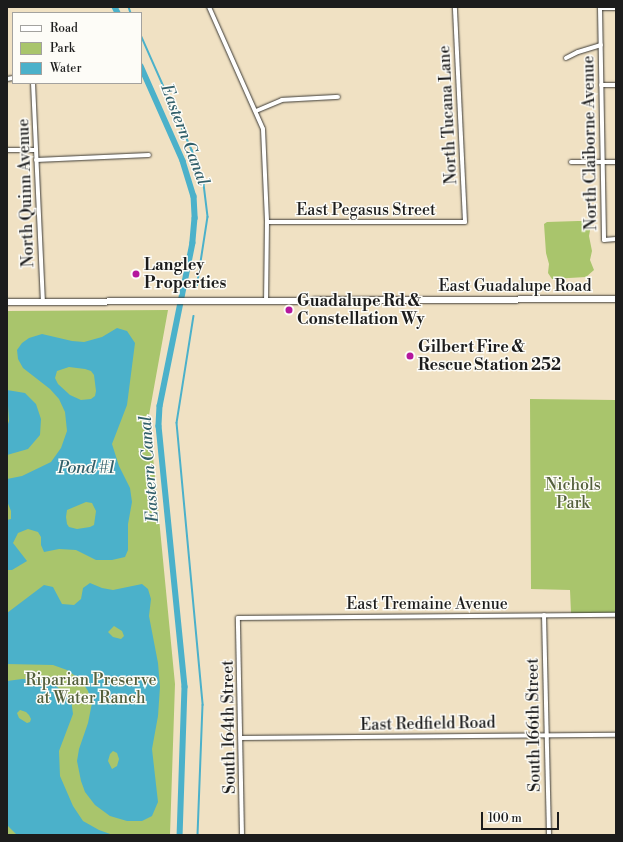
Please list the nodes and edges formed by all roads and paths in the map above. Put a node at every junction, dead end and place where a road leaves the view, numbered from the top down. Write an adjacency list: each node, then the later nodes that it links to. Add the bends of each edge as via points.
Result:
1 (209, 7): 10 (street)
2 (455, 7): 19 (street, North Tucana Lane)
3 (616, 8): 4 (street, North Claiborne Avenue, via 600,8)
4 (601, 45): 5 (street, North Claiborne Avenue); 7 (street, North Claiborne Avenue)
5 (566, 58)
6 (33, 84): 12 (street, North Quinn Avenue)
7 (601, 85): 8 (street); 16 (street, North Claiborne Avenue)
8 (616, 85)
9 (338, 97): 10 (street, via 282,100)
10 (256, 111): 18 (street, via 263,129)
11 (7, 150): 12 (street)
12 (36, 150): 14 (street, North Quinn Avenue)
13 (149, 155): 14 (street)
14 (36, 160): 24 (street, North Quinn Avenue)
15 (572, 162): 16 (street)
16 (602, 162): 17 (street); 20 (street, North Claiborne Avenue, via 604,240)
17 (616, 162)
18 (267, 222): 19 (street, East Pegasus Street); 22 (street)
19 (465, 222)
20 (616, 239)
21 (616, 299): 22 (main road, East Guadalupe Road)
22 (266, 301): 24 (main road, East Guadalupe Road)
23 (7, 302): 24 (main road, East Guadalupe Road)
24 (43, 302)
25 (544, 615): 26 (street, East Tremaine Avenue); 27 (street, East Tremaine Avenue); 29 (street, South 166th Street)
26 (616, 615)
27 (238, 618): 30 (street, South 164th Street)
28 (616, 734): 29 (street, East Redfield Road)
29 (546, 735): 30 (street, East Redfield Road); 32 (street, South 166th Street)
30 (241, 738): 31 (street, South 164th Street)
31 (242, 835)
32 (549, 835)

